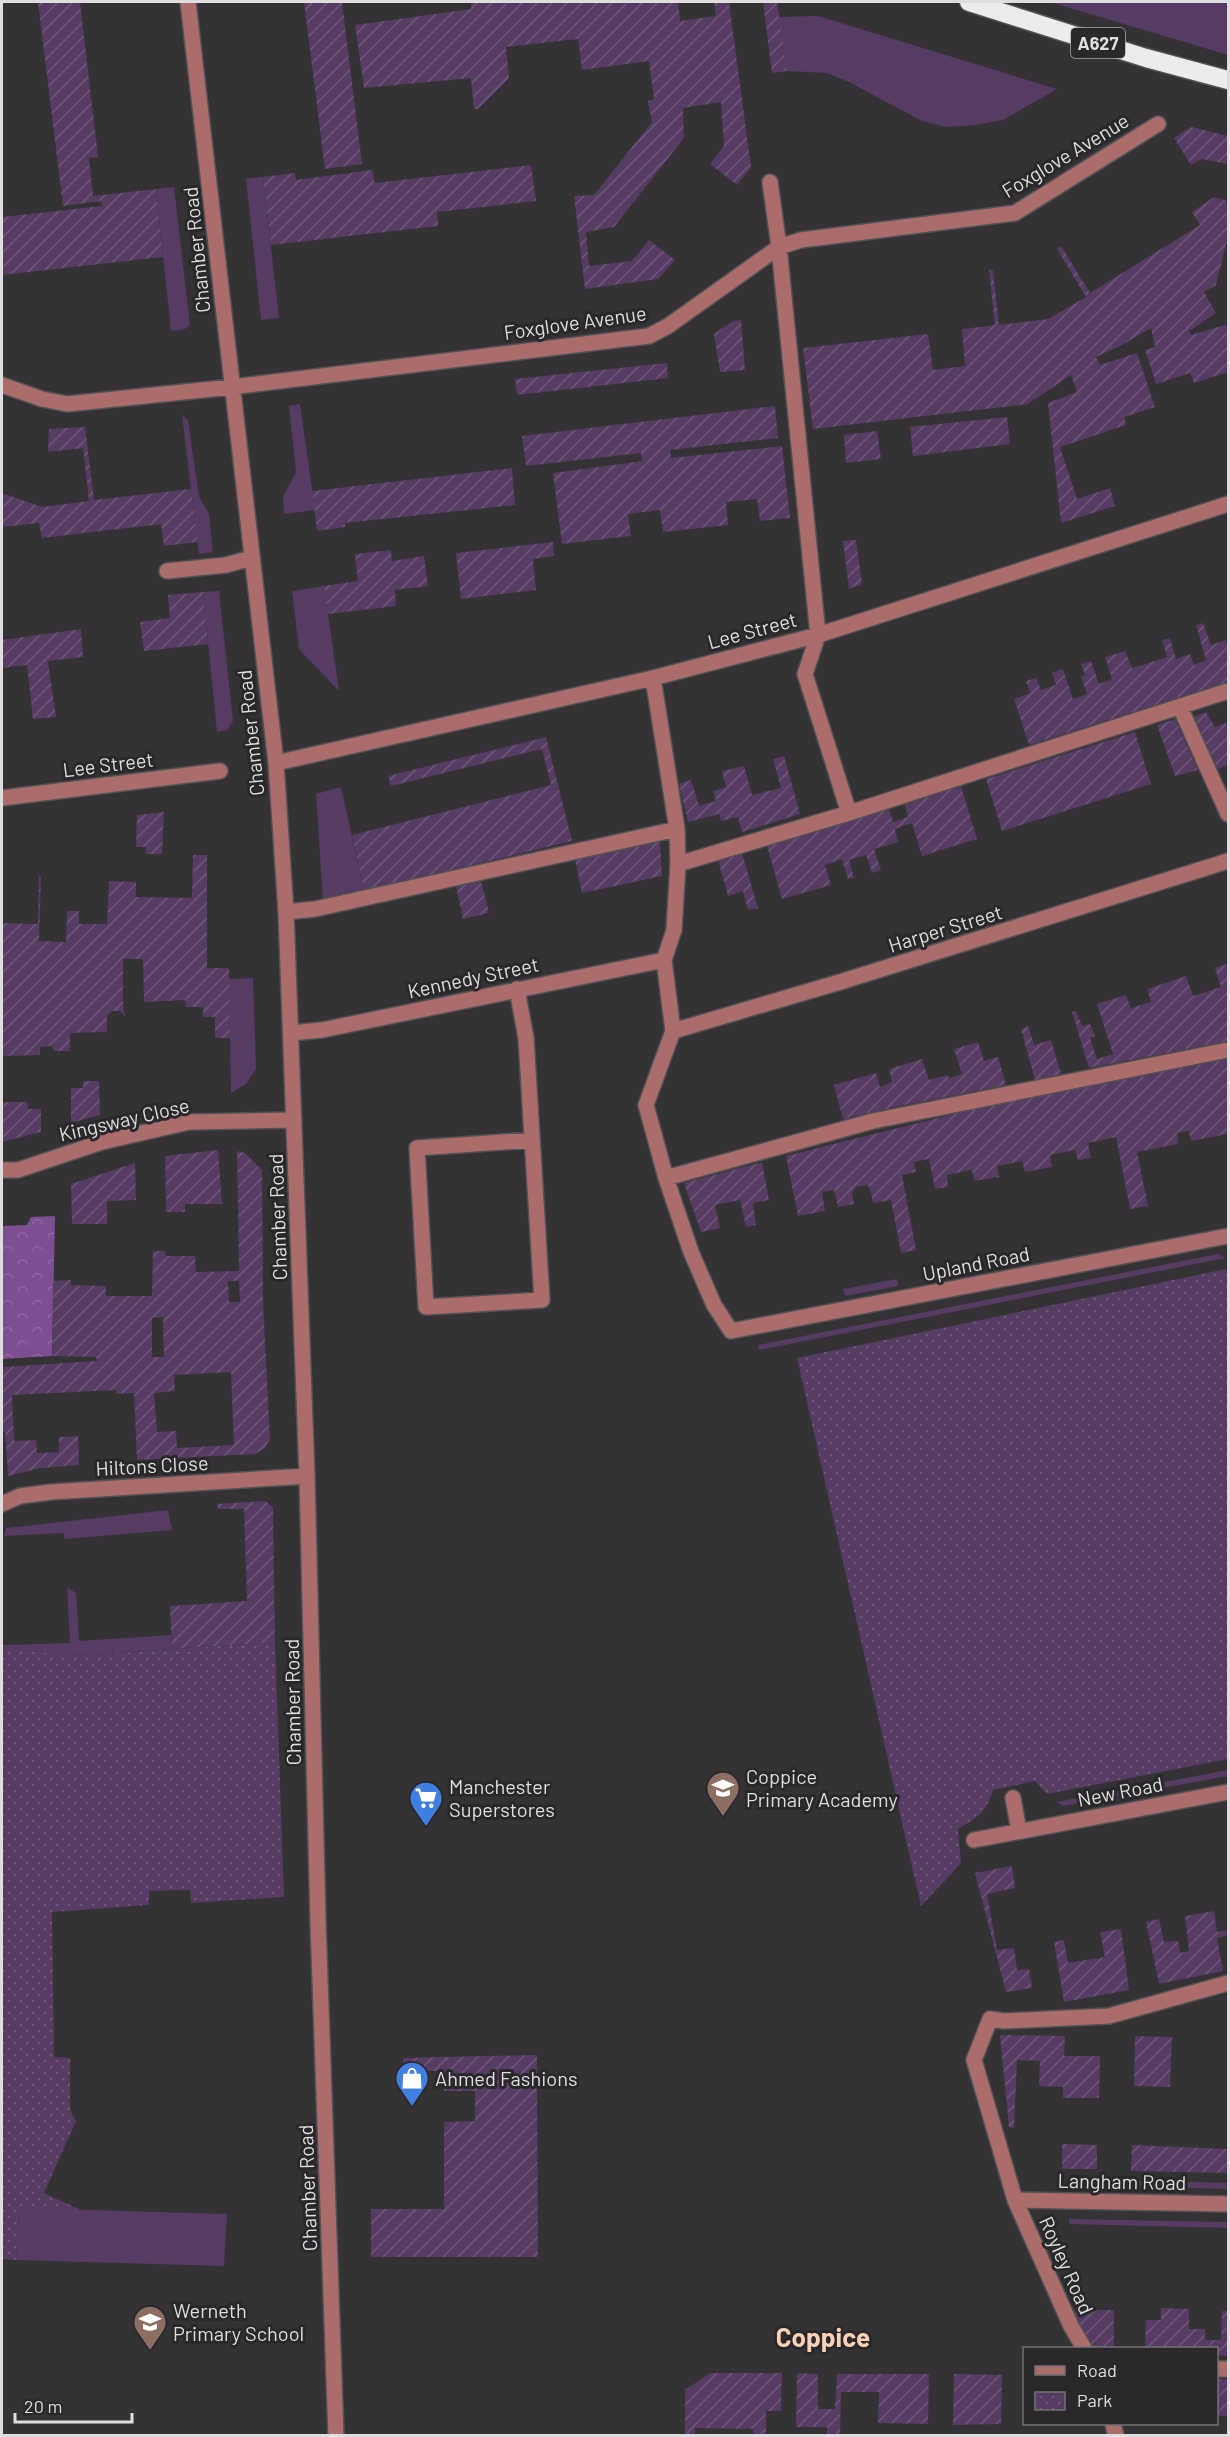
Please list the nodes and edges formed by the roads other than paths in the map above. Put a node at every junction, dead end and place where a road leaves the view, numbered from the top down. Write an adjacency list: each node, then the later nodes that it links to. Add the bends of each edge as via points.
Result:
1 (188, 2): 8 (street, Chamber Road)
2 (969, 2): 3 (highway, A627)
3 (1228, 80)
4 (1158, 124): 6 (street, Foxglove Avenue, via 1015,213 801,240)
5 (770, 182): 6 (street)
6 (779, 247): 8 (street, Foxglove Avenue, via 649,336); 12 (street)
7 (2, 385): 8 (street, Foxglove Avenue, via 67,404)
8 (232, 387): 10 (street, Chamber Road)
9 (1228, 504): 12 (street, Lee Street)
10 (251, 558): 11 (street); 16 (street, Chamber Road)
11 (167, 572)
12 (818, 635): 13 (street, Lee Street); 19 (street, via 805,674)
13 (653, 678): 16 (street, Lee Street); 21 (street)
14 (1228, 691): 15 (street)
15 (1179, 707): 19 (street); 20 (street)
16 (276, 763): 24 (street, Chamber Road)
17 (220, 771): 18 (street, Lee Street)
18 (2, 798)
19 (849, 813): 23 (street)
20 (1228, 814)
21 (677, 829): 23 (street); 24 (street, via 315,909)
22 (1228, 861): 27 (street, Harper Street)
23 (678, 864): 25 (street, via 674,930)
24 (286, 912): 28 (street, Chamber Road)
25 (664, 960): 26 (street, Kennedy Street); 27 (street)
26 (517, 989): 28 (street, Kennedy Street); 31 (street, via 526,1038)
27 (673, 1031): 33 (street, via 646,1105)
28 (291, 1033): 30 (street, Chamber Road)
29 (1228, 1050): 33 (street, via 873,1121)
30 (294, 1119): 32 (street, Kingsway Close, via 189,1122 102,1142 18,1170); 35 (street, Chamber Road)
31 (532, 1140): 31 (street, via 417,1148 426,1307 542,1300)
32 (2, 1170)
33 (666, 1178): 34 (street, Upland Road, via 691,1252 714,1305 731,1331)
34 (1228, 1236)
35 (307, 1476): 36 (street, Hiltons Close, via 51,1492 20,1496); 45 (street, Chamber Road)
36 (2, 1504)
37 (1228, 1792): 39 (street, New Road)
38 (1013, 1798): 39 (street)
39 (1019, 1832): 40 (street, New Road)
40 (974, 1840)
41 (1228, 1983): 42 (street, Royley Road, via 1109,2016 990,2019 974,2060)
42 (1015, 2200): 43 (street, Langham Road); 44 (street, Royley Road)
43 (1228, 2204)
44 (1083, 2347)
45 (336, 2436)

